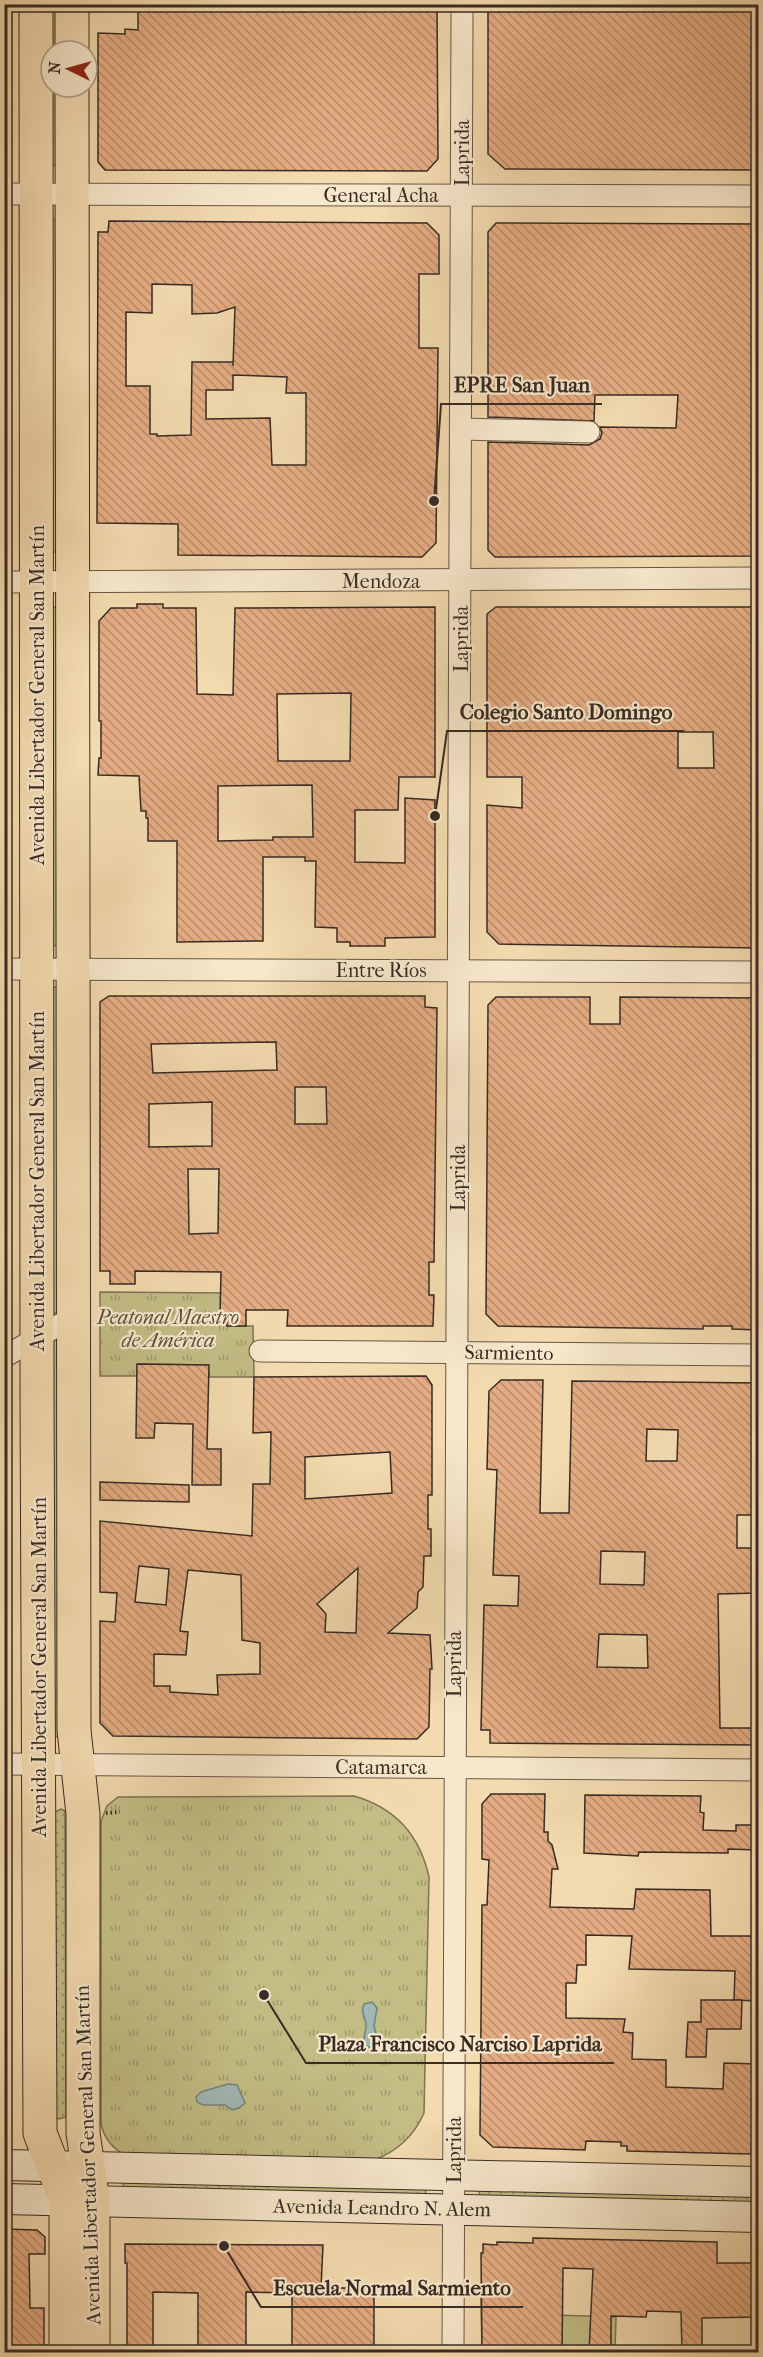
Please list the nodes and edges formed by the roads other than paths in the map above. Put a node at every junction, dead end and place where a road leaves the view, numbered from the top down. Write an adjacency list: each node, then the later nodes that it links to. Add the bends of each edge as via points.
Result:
1 (36, 4): 6 (main road, Avenida Libertador General San Martín)
2 (72, 4): 4 (main road)
3 (462, 4): 8 (street, Laprida)
4 (72, 39)
5 (72, 99): 7 (main road, Avenida Libertador General San Martín)
6 (20, 194): 7 (street, General Acha); 15 (main road, Avenida Libertador General San Martín)
7 (72, 195): 8 (street, General Acha); 16 (main road, Avenida Libertador General San Martín)
8 (462, 195): 9 (street, General Acha); 10 (street, Laprida)
9 (759, 196)
10 (462, 429): 11 (street); 13 (street, Laprida)
11 (589, 432)
12 (759, 578): 13 (street, Mendoza)
13 (462, 580): 16 (street, Mendoza); 20 (street, Laprida)
14 (4, 582): 15 (street, Mendoza)
15 (37, 582): 16 (street, Mendoza); 18 (main road, Avenida Libertador General San Martín)
16 (73, 583): 19 (main road, Avenida Libertador General San Martín)
17 (4, 969): 18 (street, Entre Ríos)
18 (37, 969): 19 (street, Entre Ríos); 23 (main road, Avenida Libertador General San Martín)
19 (73, 969): 20 (street, Entre Ríos); 22 (main road, Avenida Libertador General San Martín)
20 (459, 971): 21 (street, Entre Ríos); 25 (street, Laprida)
21 (759, 972)
22 (73, 1317): 23 (street); 30 (main road, Avenida Libertador General San Martín)
23 (38, 1338): 27 (street); 29 (main road, Avenida Libertador General San Martín)
24 (260, 1351): 25 (street, Sarmiento)
25 (456, 1352): 26 (street, Sarmiento); 31 (street, Laprida)
26 (759, 1355)
27 (4, 1357)
28 (4, 1764): 29 (street, Catamarca)
29 (39, 1764): 30 (street, Catamarca); 34 (main road, Avenida Libertador General San Martín, via 40,2133)
30 (77, 1764): 31 (street, Catamarca); 35 (main road, Avenida Libertador General San Martín, via 83,1814 83,2133)
31 (454, 1768): 32 (street, Catamarca); 36 (street, Laprida)
32 (759, 1770)
33 (4, 2165): 34 (street, Avenida Leandro N. Alem)
34 (53, 2166): 35 (street, Avenida Leandro N. Alem); 39 (main road, Avenida Libertador General San Martín)
35 (88, 2167): 36 (street, Avenida Leandro N. Alem); 39 (main road, Avenida Libertador General San Martín)
36 (453, 2175): 37 (street, Avenida Leandro N. Alem); 40 (street, Laprida)
37 (759, 2182)
38 (4, 2199): 39 (street, Avenida Leandro N. Alem)
39 (80, 2201): 40 (street, Avenida Leandro N. Alem); 42 (main road, Avenida Libertador General San Martín); 43 (main road, Avenida Libertador General San Martín)
40 (454, 2210): 41 (street, Avenida Leandro N. Alem); 44 (street, Laprida)
41 (759, 2217)
42 (66, 2352)
43 (93, 2352)
44 (453, 2352)

